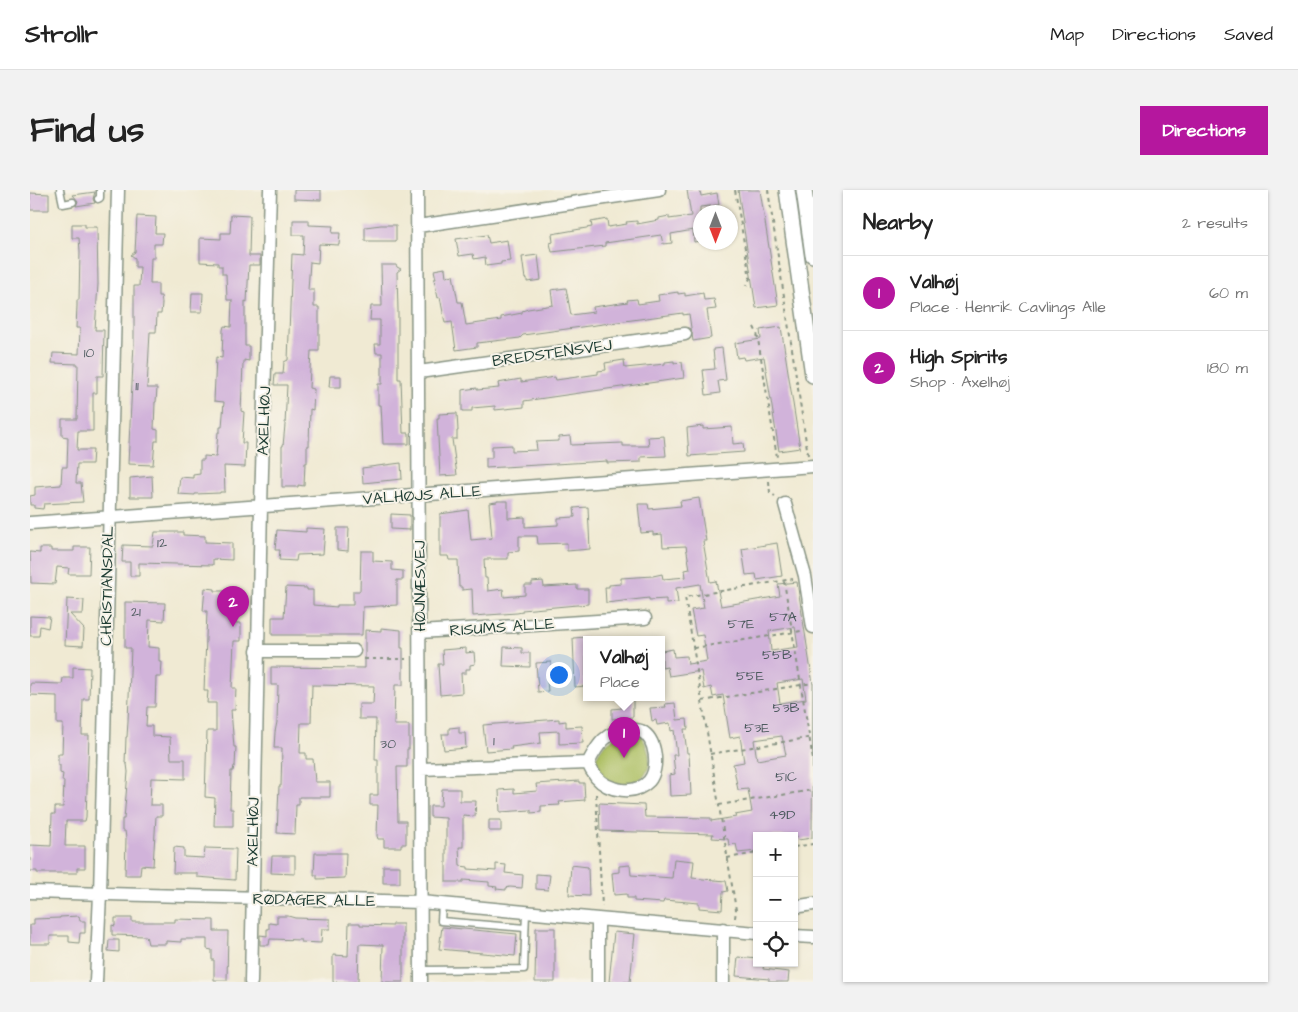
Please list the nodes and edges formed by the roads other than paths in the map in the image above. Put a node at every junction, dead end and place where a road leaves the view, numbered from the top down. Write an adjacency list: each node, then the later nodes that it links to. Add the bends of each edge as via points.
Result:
1 (60, 190): 10 (lane, via 63,204)
2 (100, 190): 9 (lane)
3 (118, 190): 20 (street, CHRISTIANSDAL)
4 (270, 190): 19 (street, AXELHØJ)
5 (417, 190): 11 (street, HØJNÆSVEJ)
6 (659, 190): 11 (street)
7 (787, 190): 15 (street)
8 (804, 190): 12 (street)
9 (98, 199)
10 (73, 202)
11 (418, 226): 14 (street, HØJNÆSVEJ)
12 (813, 251)
13 (685, 334): 14 (street, BREDSTENSVEJ)
14 (419, 372): 17 (street, HØJNÆSVEJ)
15 (813, 375)
16 (812, 466): 17 (street, VALHØJS ALLE)
17 (419, 495): 19 (street, VALHØJS ALLE); 24 (street, HØJNÆSVEJ)
18 (785, 504): 23 (street, via 805,576)
19 (261, 506): 20 (street, VALHØJS ALLE); 25 (street, AXELHØJ)
20 (109, 517): 21 (street, VALHØJS ALLE); 30 (street, CHRISTIANSDAL)
21 (30, 523)
22 (645, 618): 24 (street, RISUMS ALLE)
23 (809, 628)
24 (420, 632): 28 (street, HØJNÆSVEJ)
25 (257, 651): 26 (street); 31 (street, AXELHØJ)
26 (354, 651)
27 (588, 763): 27 (street, via 606,786 620,790 638,789 649,781 655,768 655,753 642,732 618,730 605,738); 28 (street)
28 (421, 770): 32 (street, HØJNÆSVEJ)
29 (30, 892): 30 (street, RØDAGER ALLE)
30 (100, 894): 31 (street, RØDAGER ALLE); 44 (street, CHRISTIANSDAL)
31 (251, 899): 32 (street, RØDAGER ALLE); 45 (street, AXELHØJ)
32 (421, 902): 33 (street, RØDAGER ALLE); 43 (street, HØJNÆSVEJ)
33 (442, 904): 36 (street, RØDAGER ALLE); 38 (lane, via 441,920)
34 (813, 904): 35 (street)
35 (798, 906)
36 (526, 912): 37 (street, RØDAGER ALLE); 38 (lane)
37 (598, 919): 39 (street, RØDAGER ALLE); 46 (street)
38 (525, 928): 43 (lane, via 524,969)
39 (729, 930): 40 (street, RØDAGER ALLE); 47 (street)
40 (753, 932)
41 (798, 936): 42 (street)
42 (813, 937)
43 (421, 976)
44 (96, 982)
45 (251, 982)
46 (598, 982)
47 (724, 982)

